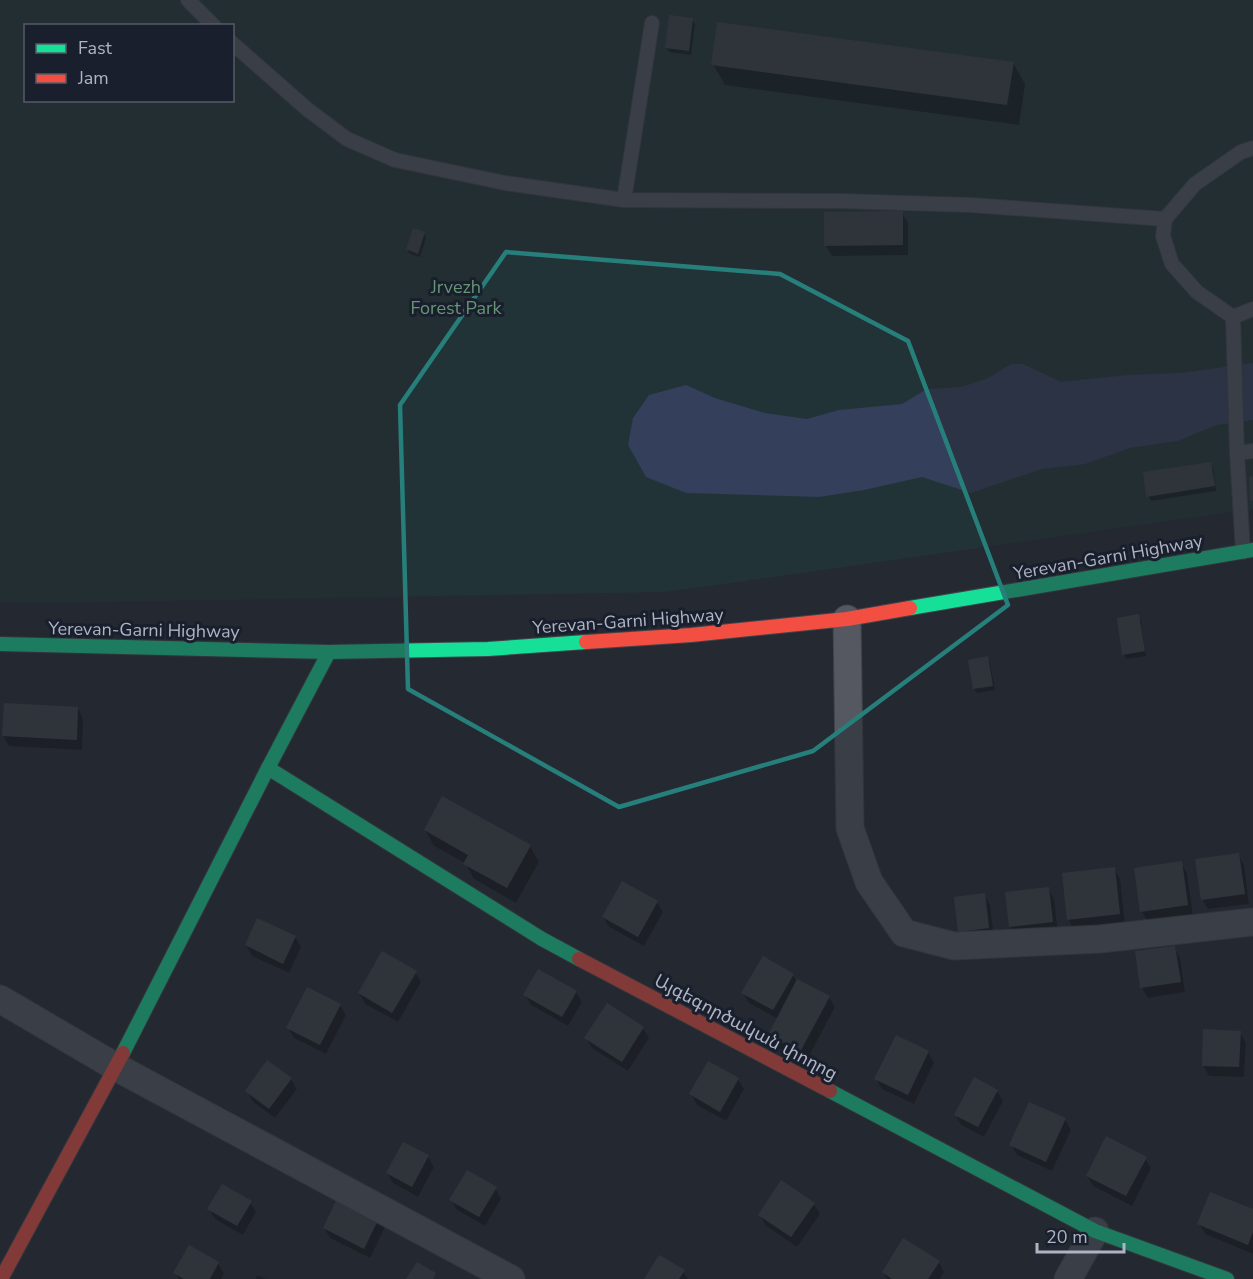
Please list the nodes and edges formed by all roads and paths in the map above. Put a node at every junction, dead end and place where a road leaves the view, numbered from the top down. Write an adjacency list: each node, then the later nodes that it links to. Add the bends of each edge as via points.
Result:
1 (189, 0): 3 (lane)
2 (652, 23): 6 (lane)
3 (212, 24)
4 (234, 46): 6 (lane, via 347,139 394,160 505,183)
5 (1253, 148): 7 (lane, via 1195,184)
6 (624, 200): 7 (lane, via 971,205)
7 (1165, 219): 9 (lane, via 1163,236 1172,264 1197,292)
8 (1253, 309): 9 (lane)
9 (1233, 317): 11 (lane)
10 (1253, 451): 11 (lane)
11 (1237, 453): 12 (lane, via 1239,511)
12 (1248, 551): 13 (street, Yerevan-Garni Highway)
13 (847, 619): 15 (street, Yerevan-Garni Highway, via 500,648); 17 (street, via 850,828 869,882 904,933 954,946 1100,939)
14 (0, 644): 15 (street, Yerevan-Garni Highway)
15 (329, 652): 16 (street)
16 (268, 768): 19 (street); 20 (street, Այգեգործական փողոց, via 542,939)
17 (1252, 924)
18 (0, 999): 19 (street)
19 (116, 1067): 21 (street); 22 (street)
20 (1095, 1231): 23 (street); 24 (street, Այգեգործական փողոց)
21 (2, 1279)
22 (511, 1279)
23 (1068, 1279)
24 (1227, 1279)

